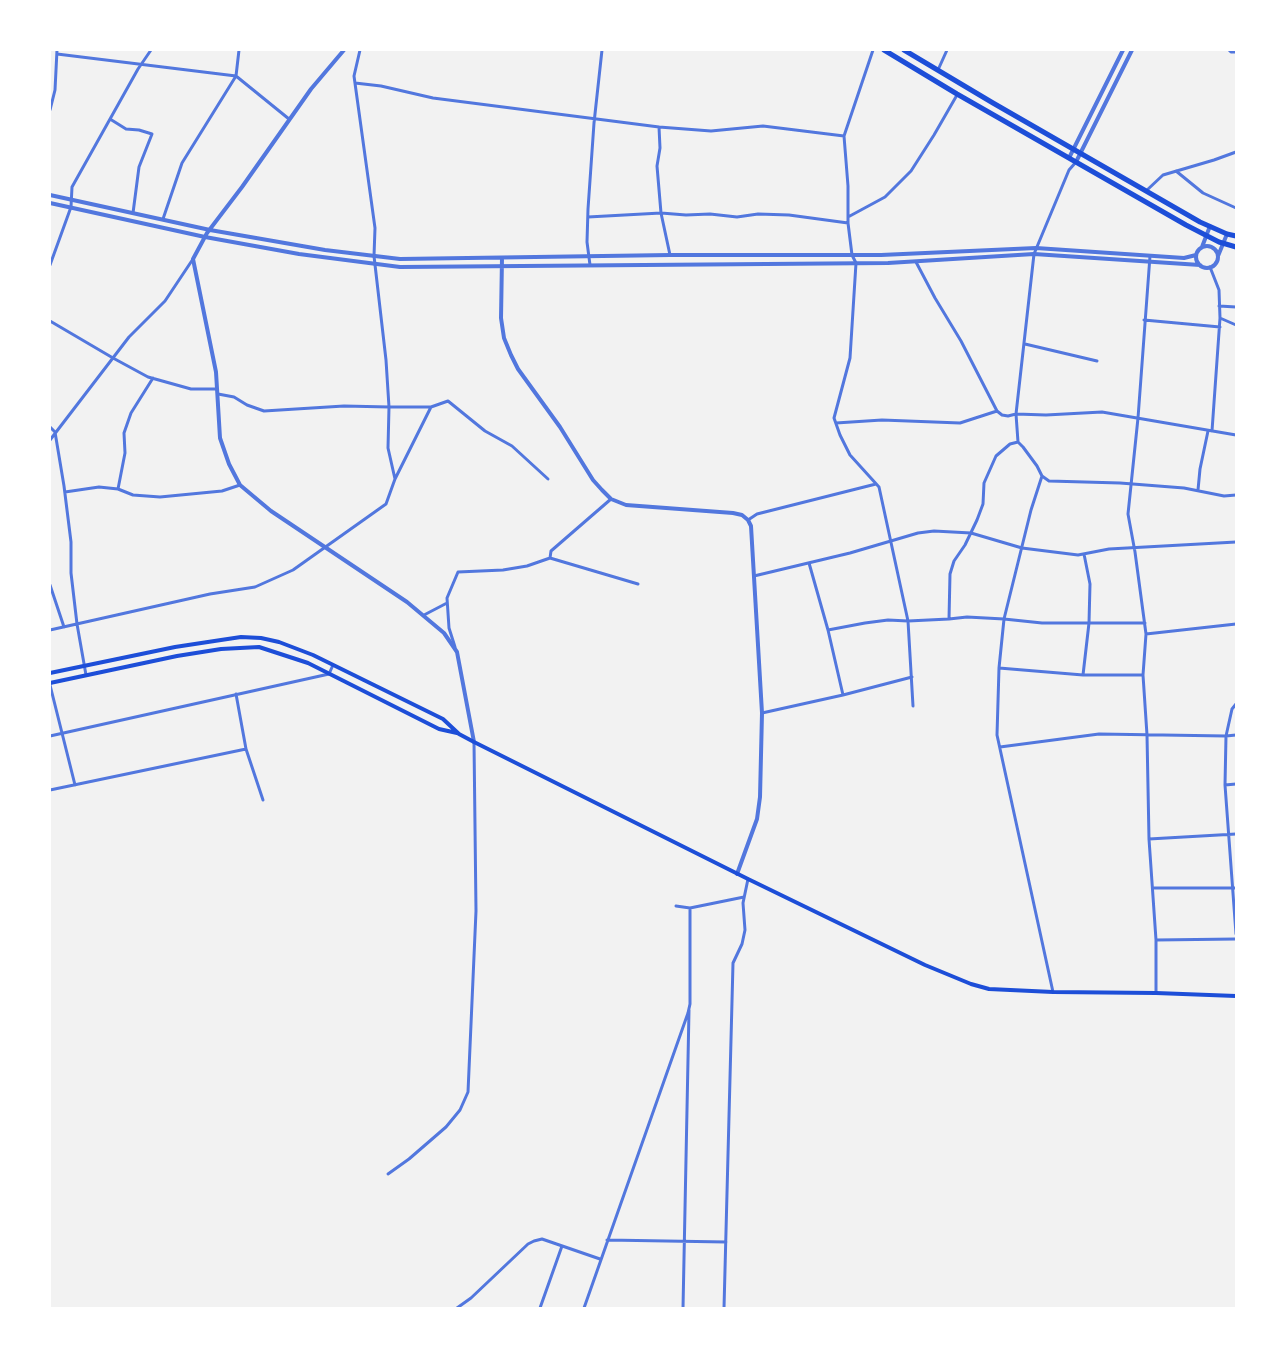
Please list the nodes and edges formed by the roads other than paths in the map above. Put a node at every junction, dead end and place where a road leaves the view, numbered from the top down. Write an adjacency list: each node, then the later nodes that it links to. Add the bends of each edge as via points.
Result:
1 (150, 50): 15 (street)
2 (240, 50): 17 (street)
3 (344, 50): 22 (street)
4 (360, 50): 18 (street)
5 (602, 50): 23 (street)
6 (873, 50): 25 (street)
7 (884, 50): 19 (highway)
8 (904, 50): 16 (highway)
9 (947, 50): 16 (street)
10 (1123, 50): 26 (street)
11 (1132, 50): 28 (street)
12 (1229, 50): 14 (street)
13 (57, 52): 15 (street); 20 (street, via 55,90)
14 (1236, 52)
15 (141, 64): 17 (street); 21 (street)
16 (938, 70): 26 (highway)
17 (236, 76): 22 (street); 43 (street, via 182,164)
18 (354, 83): 23 (street, via 433,98); 59 (street, via 371,192)
19 (957, 94): 29 (highway); 42 (street, via 911,171 885,197)
20 (50, 110)
21 (110, 119): 35 (street, via 72,187); 39 (street, via 126,129 152,134 139,167)
22 (290, 119): 46 (street)
23 (594, 119): 24 (street); 41 (street)
24 (659, 127): 25 (street, via 711,131 763,126); 40 (street, via 657,166)
25 (844, 136): 42 (street)
26 (1074, 150): 28 (highway); 29 (street)
27 (1236, 152): 32 (street)
28 (1080, 153): 30 (street); 33 (highway)
29 (1070, 158): 30 (highway); 31 (street)
30 (1076, 162): 31 (street); 48 (highway)
31 (1069, 170): 54 (street)
32 (1175, 171): 33 (street, via 1163,175); 38 (street, via 1203,193)
33 (1146, 191): 45 (highway)
34 (50, 196): 35 (street)
35 (72, 200): 37 (street); 39 (street)
36 (50, 203): 37 (street)
37 (71, 207): 50 (street); 69 (street)
38 (1236, 208)
39 (133, 213): 43 (street)
40 (661, 214): 41 (street); 44 (street, via 737,217 765,214); 56 (street)
41 (588, 218): 62 (street)
42 (848, 218): 44 (street)
43 (163, 219): 46 (street)
44 (848, 223): 57 (street)
45 (1210, 226): 47 (highway); 48 (street)
46 (210, 230): 50 (street); 59 (street)
47 (1227, 234): 49 (highway); 51 (street)
48 (1207, 236): 51 (highway); 52 (street)
49 (1236, 236)
50 (205, 237): 64 (street); 68 (street)
51 (1224, 244): 53 (highway); 61 (street)
52 (1202, 247): 58 (street); 61 (street, via 1212,248)
53 (1236, 247)
54 (1036, 248): 55 (street); 57 (street); 60 (street)
55 (1034, 254): 65 (street); 67 (street); 81 (street)
56 (670, 255): 57 (street); 62 (street)
57 (852, 255): 66 (street)
58 (1196, 255): 60 (street, via 1184,258); 72 (street)
59 (374, 256): 63 (street, via 400,259); 68 (street)
60 (1150, 256): 67 (street)
61 (1218, 256): 73 (street)
62 (589, 257): 63 (street); 71 (street)
63 (502, 258): 70 (street)
64 (193, 259): 82 (street, via 165,301); 85 (street)
65 (916, 262): 66 (street); 88 (street)
66 (856, 263): 71 (street); 91 (street, via 850,358 834,418)
67 (1150, 263): 72 (street); 77 (street)
68 (376, 264): 70 (street, via 400,267); 86 (street)
69 (50, 265)
70 (501, 266): 71 (street); 108 (street, via 501,318 510,355 593,480)
71 (590, 266)
72 (1200, 266): 73 (street)
73 (1210, 267): 74 (street, via 1215,277)
74 (1219, 306): 75 (street); 76 (street)
75 (1236, 307)
76 (1220, 318): 79 (street); 80 (street)
77 (1144, 320): 80 (street); 90 (street)
78 (50, 321): 82 (street)
79 (1236, 325)
80 (1220, 327): 93 (street)
81 (1024, 344): 83 (street); 89 (street)
82 (113, 358): 84 (street); 94 (street)
83 (1097, 361)
84 (153, 378): 85 (street, via 192,389); 104 (street, via 124,433 125,453)
85 (218, 391): 86 (street, via 264,411); 103 (street, via 220,438 228,464)
86 (389, 407): 87 (street); 99 (street, via 388,448)
87 (431, 407): 99 (street); 100 (street, via 448,401 485,431 512,446)
88 (997, 411): 89 (street, via 1008,416); 91 (street, via 960,423 882,420)
89 (1016, 414): 90 (street, via 1102,412); 97 (street)
90 (1138, 418): 93 (street); 102 (street)
91 (836, 423): 101 (street, via 850,455)
92 (50, 428): 94 (street)
93 (1210, 431): 95 (street); 105 (street)
94 (55, 432): 96 (street); 106 (street)
95 (1236, 436)
96 (50, 440)
97 (1018, 442): 98 (street); 110 (street, via 1010,444 996,456 984,483 978,520)
98 (1042, 476): 102 (street, via 1049,481); 114 (street)
99 (396, 479): 113 (street, via 386,504)
100 (548, 479)
101 (876, 484): 109 (street, via 758,514); 111 (street)
102 (1131, 484): 105 (street); 115 (street, via 1128,514)
103 (240, 485): 104 (street, via 222,492 160,497 133,495); 113 (street, via 271,511)
104 (118, 489): 106 (street)
105 (1198, 490): 107 (street, via 1224,496)
106 (65, 492): 129 (street)
107 (1236, 495)
108 (610, 499): 109 (street, via 626,505 733,513); 117 (street, via 551,551)
109 (748, 520): 119 (street)
110 (971, 533): 111 (street, via 934,531); 114 (street); 124 (street, via 950,574)
111 (891, 541): 118 (street); 126 (street)
112 (1236, 542): 115 (street)
113 (325, 547): 123 (street); 129 (street, via 293,570 255,587)
114 (1022, 548): 116 (street); 125 (street)
115 (1135, 548): 116 (street); 128 (street)
116 (1084, 554): 127 (street, via 1090,584)
117 (550, 558): 121 (street); 122 (street, via 509,569 458,572)
118 (810, 563): 119 (street); 133 (street)
119 (754, 576): 150 (street)
120 (50, 584): 131 (street)
121 (638, 584)
122 (447, 602): 123 (street); 135 (street, via 449,628)
123 (424, 615): 135 (street, via 444,633)
124 (949, 619): 125 (street); 126 (street)
125 (1004, 619): 127 (street); 138 (street)
126 (908, 621): 133 (street, via 865,622); 143 (street)
127 (1089, 623): 128 (street); 144 (street)
128 (1145, 623): 134 (street)
129 (77, 624): 131 (street); 137 (street)
130 (1236, 624): 134 (street)
131 (64, 627): 132 (street)
132 (50, 630)
133 (828, 630): 147 (street)
134 (1146, 634): 142 (street)
135 (457, 652): 157 (street)
136 (333, 665): 137 (main road, via 279,642 241,637); 140 (street); 152 (main road, via 443,719)
137 (84, 666): 139 (main road); 141 (street)
138 (998, 668): 144 (street); 158 (street, via 997,735)
139 (50, 673)
140 (329, 674): 141 (main road, via 274,651 242,647 177,656); 146 (street); 152 (main road, via 439,729)
141 (86, 675): 145 (main road)
142 (1143, 675): 144 (street); 153 (street)
143 (912, 676): 147 (street); 149 (street)
144 (1083, 676)
145 (50, 684): 151 (street)
146 (236, 694): 151 (street); 159 (street)
147 (843, 695): 150 (street)
148 (1236, 704): 156 (street)
149 (914, 706)
150 (762, 713): 168 (street, via 758,819)
151 (63, 732): 155 (street); 161 (street)
152 (459, 734): 157 (main road)
153 (1147, 735): 156 (street); 158 (street, via 1100,734); 167 (street)
154 (1236, 735): 156 (street)
155 (50, 736)
156 (1226, 736): 162 (street)
157 (474, 742): 168 (main road); 182 (street, via 476,911 468,1092 460,1110 446,1127)
158 (1000, 747): 178 (street)
159 (246, 748): 161 (street); 164 (street)
160 (1236, 784): 162 (street)
161 (75, 785): 163 (street)
162 (1225, 785): 166 (street)
163 (50, 790)
164 (263, 800)
165 (1236, 834): 166 (street)
166 (1229, 835): 167 (street); 171 (street)
167 (1149, 839): 170 (street)
168 (737, 874): 169 (main road)
169 (748, 879): 172 (street); 178 (main road, via 971,984 989,989)
170 (1153, 888): 171 (street); 177 (street)
171 (1234, 888): 175 (street)
172 (744, 897): 174 (street); 185 (street, via 745,930 733,963)
173 (676, 906): 174 (street)
174 (690, 908): 181 (street)
175 (1236, 934)
176 (1236, 939): 177 (street)
177 (1156, 940): 179 (street)
178 (1053, 992): 179 (main road)
179 (1156, 993): 180 (main road)
180 (1236, 996)
181 (690, 1004): 183 (street); 184 (street)
182 (388, 1174)
183 (607, 1240): 184 (street); 187 (street)
184 (684, 1241): 185 (street); 191 (street)
185 (726, 1242): 192 (street)
186 (562, 1246): 187 (street); 188 (street, via 542,1239 528,1244); 189 (street)
187 (600, 1259): 190 (street)
188 (457, 1308)
189 (540, 1308)
190 (584, 1308)
191 (683, 1308)
192 (724, 1308)

